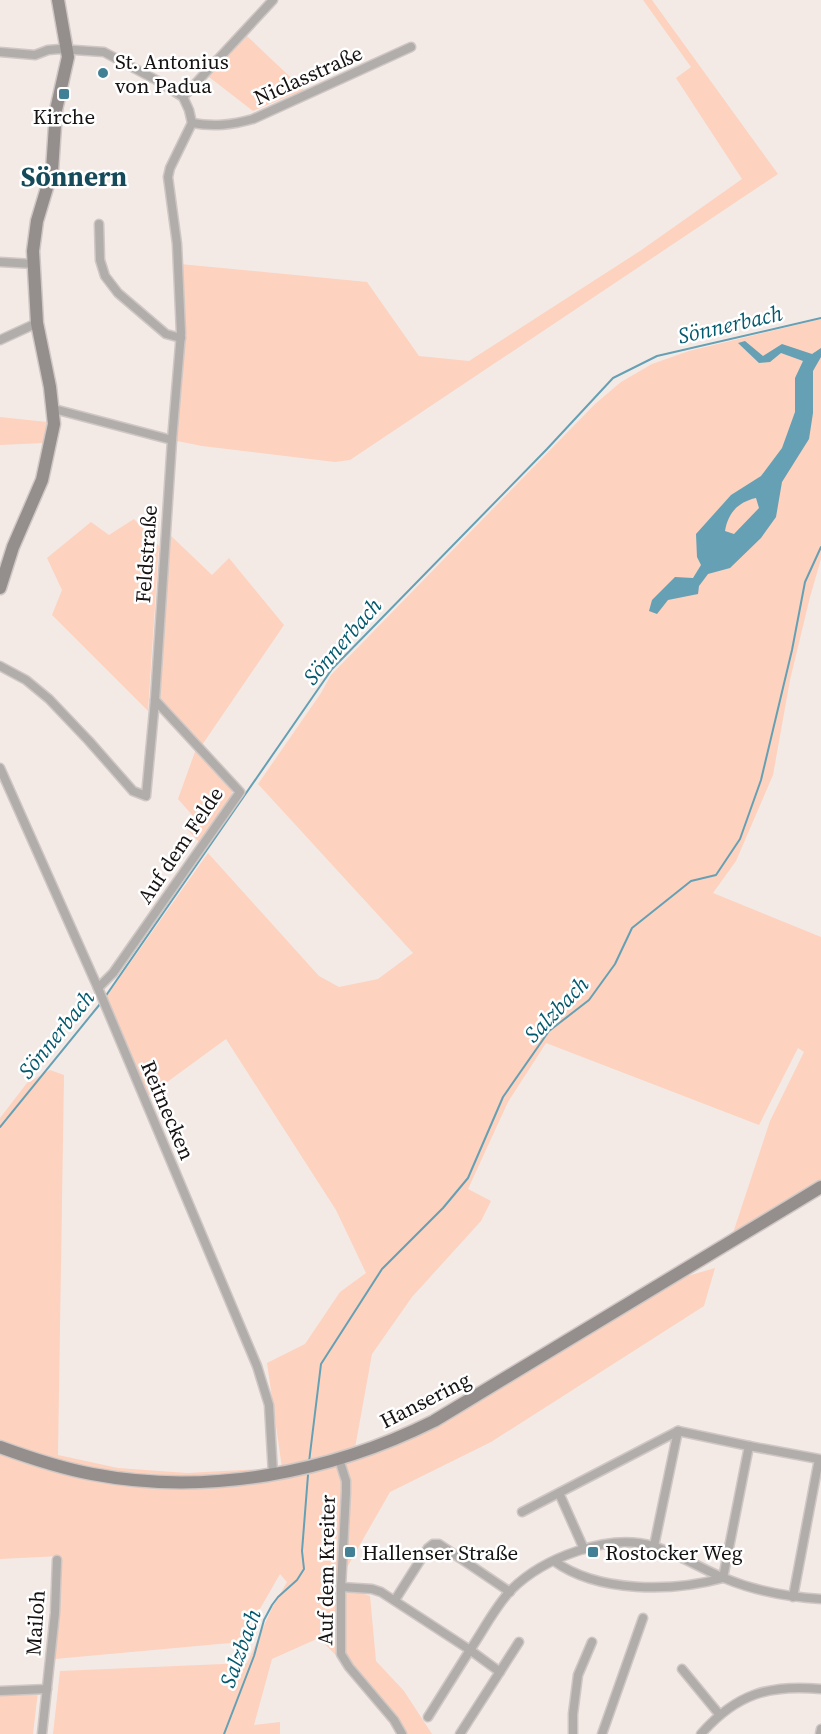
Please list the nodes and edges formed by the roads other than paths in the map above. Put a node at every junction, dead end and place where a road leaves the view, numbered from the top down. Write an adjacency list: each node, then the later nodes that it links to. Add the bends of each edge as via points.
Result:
1 (58, 0): 4 (street)
2 (273, 0): 6 (street)
3 (411, 47): 7 (street, Niclasstraße, via 253,119 215,127)
4 (68, 50): 5 (street, via 34,55); 6 (street, via 104,52); 10 (street, via 56,110 52,171 34,234)
5 (0, 51)
6 (183, 97): 7 (street)
7 (192, 123): 12 (street, Feldstraße, via 168,177 177,244)
8 (99, 224): 12 (street, via 100,261 105,276 166,334)
9 (0, 262): 10 (street)
10 (34, 264): 11 (street)
11 (37, 323): 13 (street); 14 (street)
12 (181, 338): 15 (street, Feldstraße)
13 (0, 340)
14 (54, 410): 15 (street); 16 (street, via 42,480)
15 (172, 440): 18 (street, Feldstraße)
16 (0, 588)
17 (0, 666): 18 (street, Feldstraße, via 49,699 133,791 146,796)
18 (155, 700): 20 (street, Auf dem Felde, via 240,792 113,973)
19 (0, 768): 20 (street, Reitnecken)
20 (101, 996): 26 (street, Reitnecken, via 257,1366 269,1405)
21 (821, 1186): 25 (street, Hansering, via 434,1421)
22 (678, 1431): 23 (street); 28 (street); 30 (street)
23 (749, 1446): 27 (street, via 819,1459); 34 (street)
24 (0, 1447): 26 (street, Hansering, via 60,1467 126,1479 192,1482)
25 (339, 1459): 26 (street, Hansering); 35 (street, Auf dem Kreiter, via 346,1481)
26 (273, 1474)
27 (818, 1474): 37 (street)
28 (559, 1493): 29 (street); 31 (street)
29 (522, 1512)
30 (654, 1546): 31 (street, via 614,1542); 34 (street)
31 (584, 1549): 33 (street)
32 (57, 1560): 46 (street, Mailoh, via 56,1613)
33 (554, 1561): 34 (street, via 576,1574 630,1587); 36 (street, via 528,1575)
34 (723, 1578): 37 (street)
35 (341, 1587): 39 (street, via 372,1589); 53 (street, Auf dem Kreiter, via 341,1654)
36 (510, 1592): 39 (street, via 439,1544 428,1548); 43 (street)
37 (793, 1597): 38 (street)
38 (821, 1599)
39 (395, 1600): 43 (street)
40 (643, 1618): 56 (street)
41 (519, 1642): 45 (street)
42 (592, 1642): 55 (street, via 578,1675)
43 (470, 1650): 45 (street); 50 (street)
44 (682, 1669): 49 (street)
45 (500, 1672): 54 (street)
46 (47, 1689): 48 (street); 52 (street, Mailoh)
47 (821, 1689): 49 (street, via 763,1691)
48 (0, 1691)
49 (719, 1714): 57 (street)
50 (428, 1717)
51 (821, 1730): 58 (street)
52 (42, 1734)
53 (402, 1734)
54 (460, 1734)
55 (573, 1734)
56 (602, 1734)
57 (701, 1734)
58 (820, 1734)

